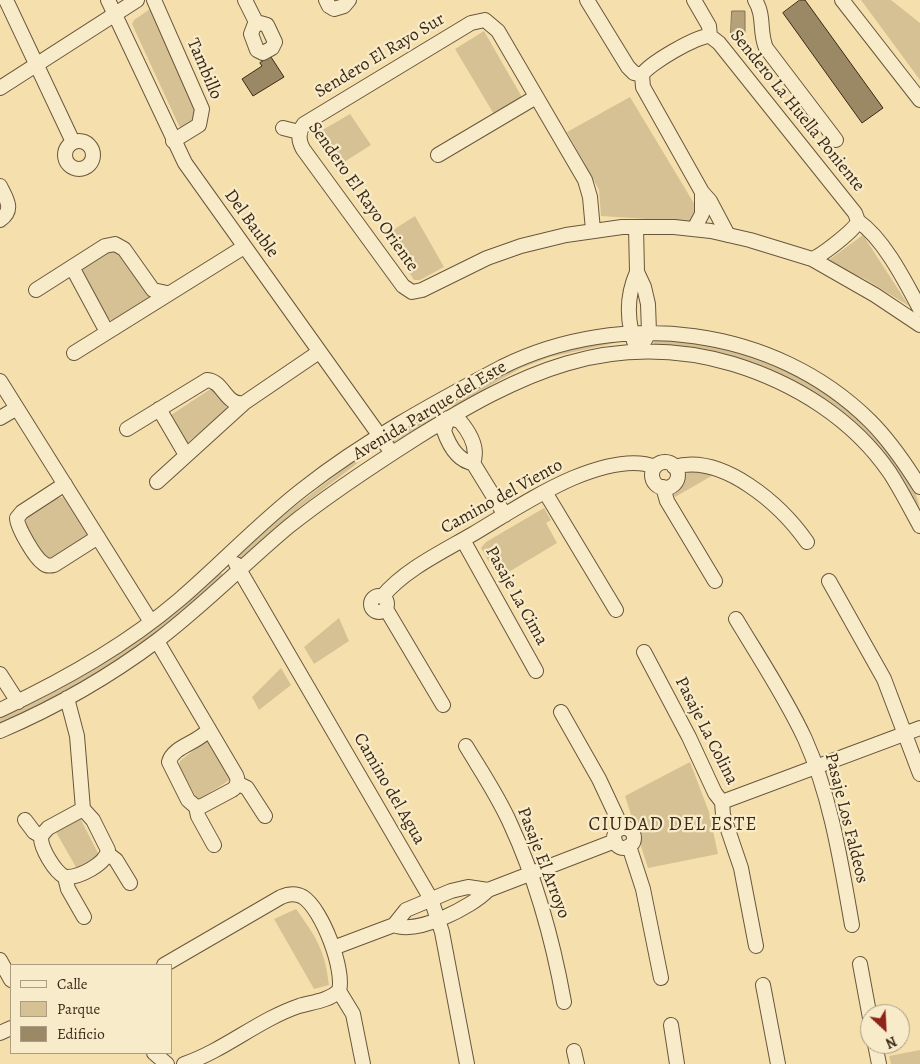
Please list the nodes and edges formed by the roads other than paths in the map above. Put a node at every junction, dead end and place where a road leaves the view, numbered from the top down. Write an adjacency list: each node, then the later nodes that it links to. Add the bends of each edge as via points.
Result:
1 (6, 0): 15 (street)
2 (108, 0): 12 (street, Del Bauble)
3 (137, 0): 12 (street)
4 (154, 0): 23 (street, Tambillo, via 202,109 196,128)
5 (245, 0): 13 (street)
6 (326, 0): 7 (street, via 334,9 344,6)
7 (349, 0)
8 (588, 0): 16 (street, via 628,67)
9 (694, 0): 14 (street, Sendero La Huella Poniente, via 709,26)
10 (755, 0): 22 (street, via 763,17 762,39 766,48)
11 (842, 0): 19 (street)
12 (114, 14): 15 (street); 23 (street, Del Bauble)
13 (257, 24)
14 (710, 36): 16 (street, via 699,38 650,65); 29 (street, Sendero La Huella Poniente, via 719,42 855,213)
15 (36, 65): 17 (street); 24 (street)
16 (642, 75): 27 (street, via 643,87)
17 (0, 88)
18 (536, 97): 21 (street, Sendero El Rayo Sur, via 498,31 485,20 476,21 304,124); 25 (street); 32 (street, via 585,180)
19 (920, 100)
20 (283, 128): 21 (street, Sendero El Rayo Oriente)
21 (299, 132): 32 (street, Sendero El Rayo Oriente, via 303,149 403,286 412,292 502,252 540,240)
22 (836, 140)
23 (173, 141): 34 (street, Del Bauble, via 194,178)
24 (73, 142)
25 (438, 155)
26 (0, 186): 28 (street, via 9,207)
27 (702, 192): 31 (street, via 702,214); 33 (street)
28 (0, 220)
29 (858, 221): 35 (street); 40 (street, Sendero La Huella Poniente, via 888,255)
30 (636, 227): 31 (street); 32 (street); 37 (street)
31 (694, 229): 33 (street)
32 (593, 230)
33 (728, 235): 35 (street)
34 (244, 247): 39 (street); 45 (street, Del Bauble)
35 (812, 259): 41 (street)
36 (72, 267): 38 (street); 39 (street, via 105,246 115,244 124,249 153,290); 42 (street)
37 (637, 272): 43 (street, via 629,295); 44 (street, via 646,296)
38 (36, 290)
39 (167, 293): 42 (street)
40 (920, 309)
41 (920, 325)
42 (107, 332): 47 (street)
43 (630, 332): 44 (street, Avenida Parque del Este); 46 (street); 49 (street, Avenida Parque del Este, via 590,337 546,348 502,367)
44 (649, 332): 46 (street); 65 (street, Avenida Parque del Este, via 726,342 767,356 811,377 868,419 894,448)
45 (319, 352): 50 (street); 56 (street, Del Bauble)
46 (638, 352): 54 (street, Avenida Parque del Este, via 591,357 546,369 502,388); 68 (street, Avenida Parque del Este, via 687,354 724,362 772,378 809,397 845,423 876,454)
47 (74, 354)
48 (0, 381): 51 (street)
49 (440, 401): 54 (street); 56 (street, Avenida Parque del Este)
50 (244, 403): 52 (street, via 230,400 214,382 207,380); 58 (street)
51 (17, 408): 53 (street); 63 (street)
52 (158, 409): 55 (street); 58 (street)
53 (0, 418)
54 (448, 418): 57 (street, Avenida Parque del Este); 59 (street, via 460,421 473,443 476,452); 59 (street, via 444,426 446,436 460,458)
55 (127, 428)
56 (380, 437): 57 (street, Del Bauble); 72 (street, Avenida Parque del Este, via 310,484)
57 (392, 453): 73 (street, Avenida Parque del Este, via 311,509)
58 (186, 455): 62 (street)
59 (473, 463): 67 (street)
60 (674, 466): 61 (street, via 664,462); 64 (street, via 676,481); 71 (street, via 703,466 742,482 776,507)
61 (654, 467): 64 (street, via 654,481); 66 (street, Camino del Viento, via 634,464 606,468)
62 (157, 482)
63 (64, 484): 69 (street); 69 (street, via 19,515 17,525 41,562 51,566)
64 (663, 487): 74 (street, via 667,500)
65 (920, 487)
66 (544, 492): 67 (street, Camino del Viento); 76 (street)
67 (505, 515): 70 (street, Camino del Viento)
68 (920, 526)
69 (98, 538): 78 (street)
70 (463, 540): 81 (street, Pasaje La Cima); 85 (street, Camino del Viento, via 400,580 384,603)
71 (807, 542)
72 (230, 552): 73 (street, Camino del Agua); 78 (street, Avenida Parque del Este)
73 (240, 571): 79 (street, Avenida Parque del Este); 111 (street, Camino del Agua)
74 (715, 581)
75 (829, 581): 91 (street, via 880,672)
76 (616, 610)
77 (736, 619): 93 (street, Pasaje Los Faldeos, via 793,716)
78 (151, 622): 84 (street, Avenida Parque del Este, via 94,661)
79 (156, 641): 83 (street, Avenida Parque del Este, via 117,669); 89 (street)
80 (644, 652): 96 (street, Pasaje La Colina)
81 (536, 671)
82 (0, 674): 84 (street)
83 (67, 698): 90 (street, Avenida Parque del Este); 98 (street, via 77,736)
84 (18, 702): 86 (street, Avenida Parque del Este)
85 (443, 706)
86 (0, 710)
87 (561, 712): 101 (street)
88 (920, 728): 91 (street)
89 (209, 730): 95 (street, via 236,775); 97 (street, via 198,741 174,754 168,762 188,800)
90 (0, 731)
91 (906, 733): 93 (street); 94 (street)
92 (466, 746): 107 (street, Pasaje El Arroyo, via 510,823)
93 (816, 767): 96 (street); 115 (street, Pasaje Los Faldeos, via 837,843)
94 (920, 774)
95 (237, 783): 97 (street, via 232,790); 99 (street, via 247,788)
96 (722, 802): 116 (street, Pasaje La Colina, via 741,868)
97 (196, 807): 104 (street)
98 (82, 809): 102 (street, via 48,828); 106 (street, via 95,823 108,846)
99 (264, 816)
100 (25, 820): 102 (street)
101 (622, 828): 103 (street, via 615,835); 105 (street, via 628,828 634,835 634,842)
102 (41, 836): 108 (street, via 57,870)
103 (615, 841): 105 (street, via 620,846); 107 (street)
104 (214, 845)
105 (629, 846): 122 (street, via 643,888)
106 (108, 854): 108 (street, via 101,862); 109 (street, via 116,860)
107 (529, 874): 110 (street); 125 (street, Pasaje El Arroyo, via 552,939)
108 (65, 878): 112 (street)
109 (130, 883)
110 (488, 890): 111 (street, via 468,887); 113 (street, via 470,905)
111 (431, 899): 113 (street, Camino del Agua); 114 (street, via 406,910)
112 (84, 917)
113 (438, 918): 114 (street, via 408,928); 132 (street, Camino del Agua)
114 (394, 925): 117 (street)
115 (852, 925)
116 (756, 946)
117 (334, 948): 119 (street, via 311,905 297,895 281,898); 124 (street, via 341,977)
118 (0, 960): 121 (street)
119 (166, 964)
120 (860, 964): 126 (street)
121 (10, 978)
122 (661, 978)
123 (763, 985): 134 (street)
124 (339, 991): 130 (street, via 331,997 282,1012 209,1054); 131 (street, via 354,1014)
125 (564, 1002)
126 (867, 1004)
127 (671, 1025): 133 (street)
128 (155, 1054): 129 (street)
129 (166, 1064)
130 (184, 1064)
131 (363, 1064)
132 (467, 1064)
133 (678, 1064)
134 (778, 1064)

